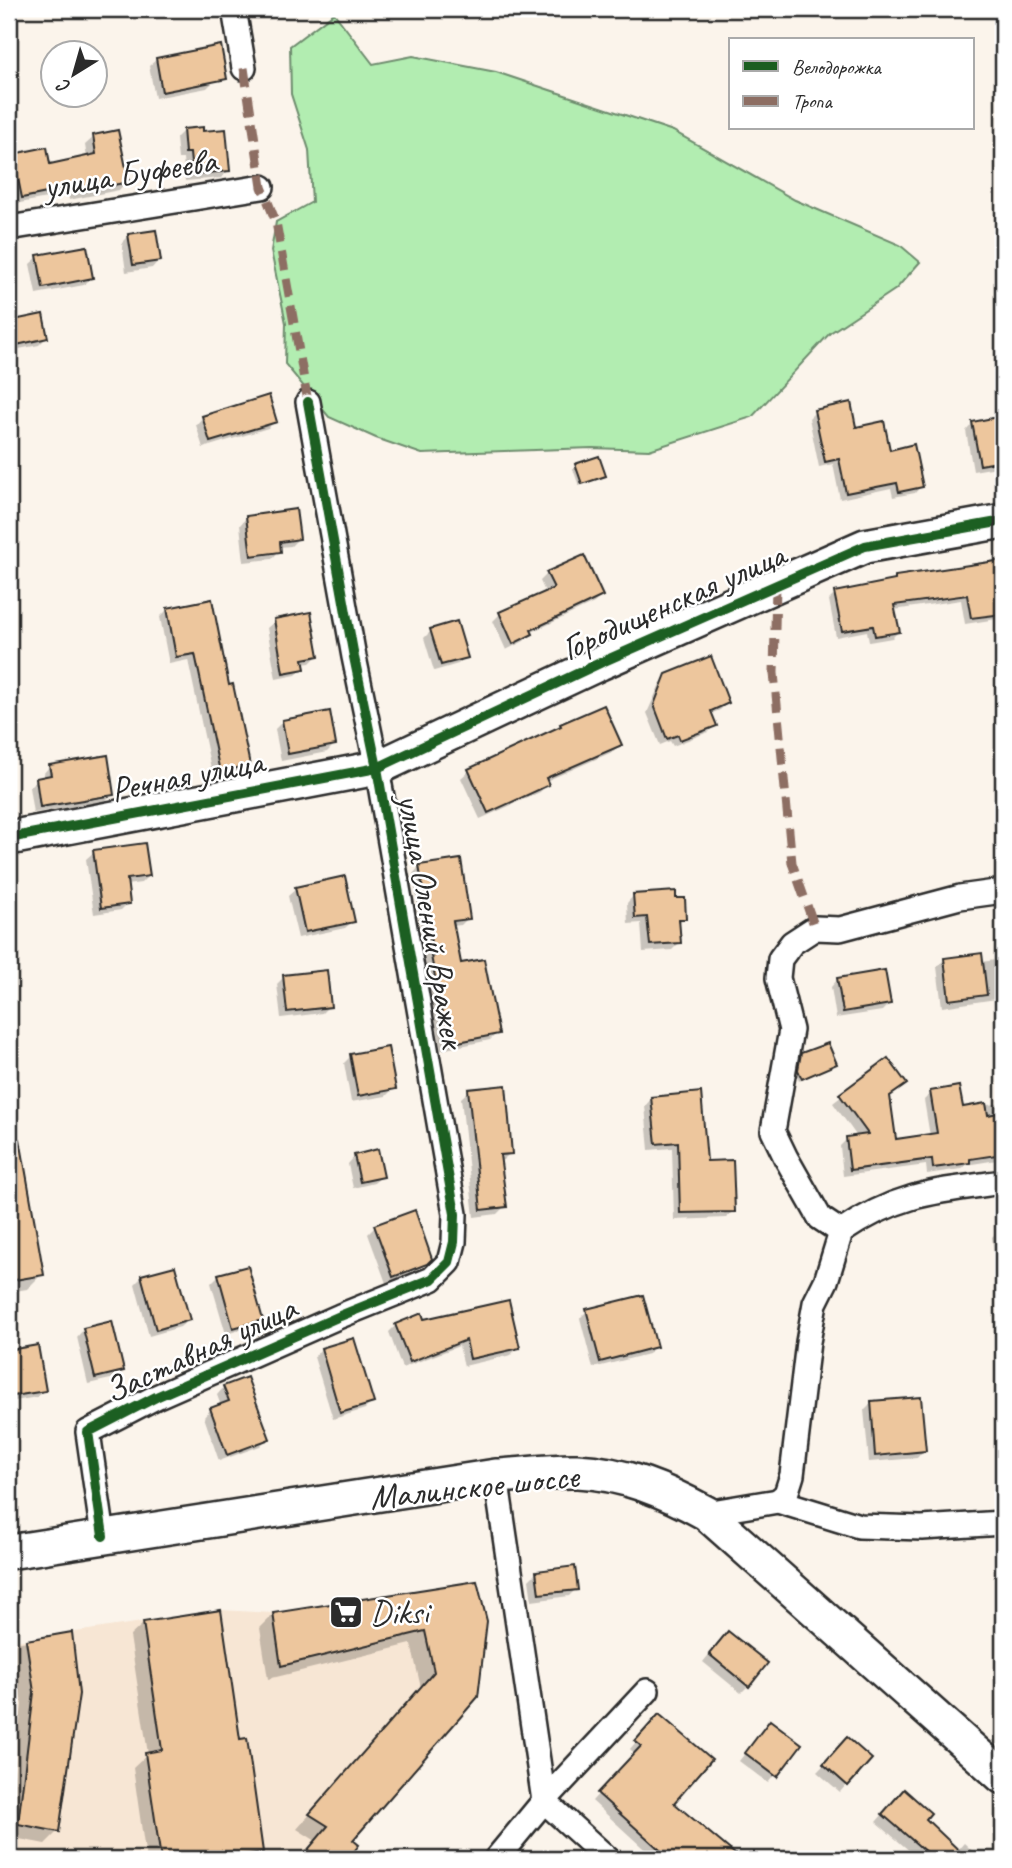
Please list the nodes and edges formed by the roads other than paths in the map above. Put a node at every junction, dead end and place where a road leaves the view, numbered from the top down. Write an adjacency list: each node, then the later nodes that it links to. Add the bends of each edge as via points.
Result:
1 (234, 9): 2 (street)
2 (244, 68)
3 (262, 187): 4 (street, улица Буфеева)
4 (9, 228)
5 (308, 402): 7 (street, улица Олений Вражек)
6 (1003, 521): 7 (main road, Городищенская улица, via 865,546)
7 (377, 768): 8 (main road, Речная улица); 12 (street, улица Олений Вражек, via 454,1214 449,1262)
8 (9, 838)
9 (1003, 891): 11 (street, via 960,897 840,929 814,928 792,943 780,959 778,978 791,1030 774,1131 820,1218)
10 (1003, 1182): 11 (street, via 896,1201)
11 (841, 1232): 14 (street, via 815,1303 792,1475 786,1494)
12 (432, 1279): 17 (street, Заставная улица, via 156,1397 88,1432)
13 (496, 1476): 15 (main road, Малинское шоссе, via 576,1471 617,1475); 17 (main road, Малинское шоссе); 21 (street)
14 (778, 1501): 15 (street); 16 (street, via 859,1526)
15 (706, 1513): 20 (main road, Малинское шоссе)
16 (1003, 1523)
17 (103, 1536): 18 (main road, Малинское шоссе)
18 (9, 1552)
19 (646, 1691): 21 (street)
20 (1003, 1777)
21 (544, 1801): 22 (street); 23 (street)
22 (496, 1859)
23 (608, 1859)

